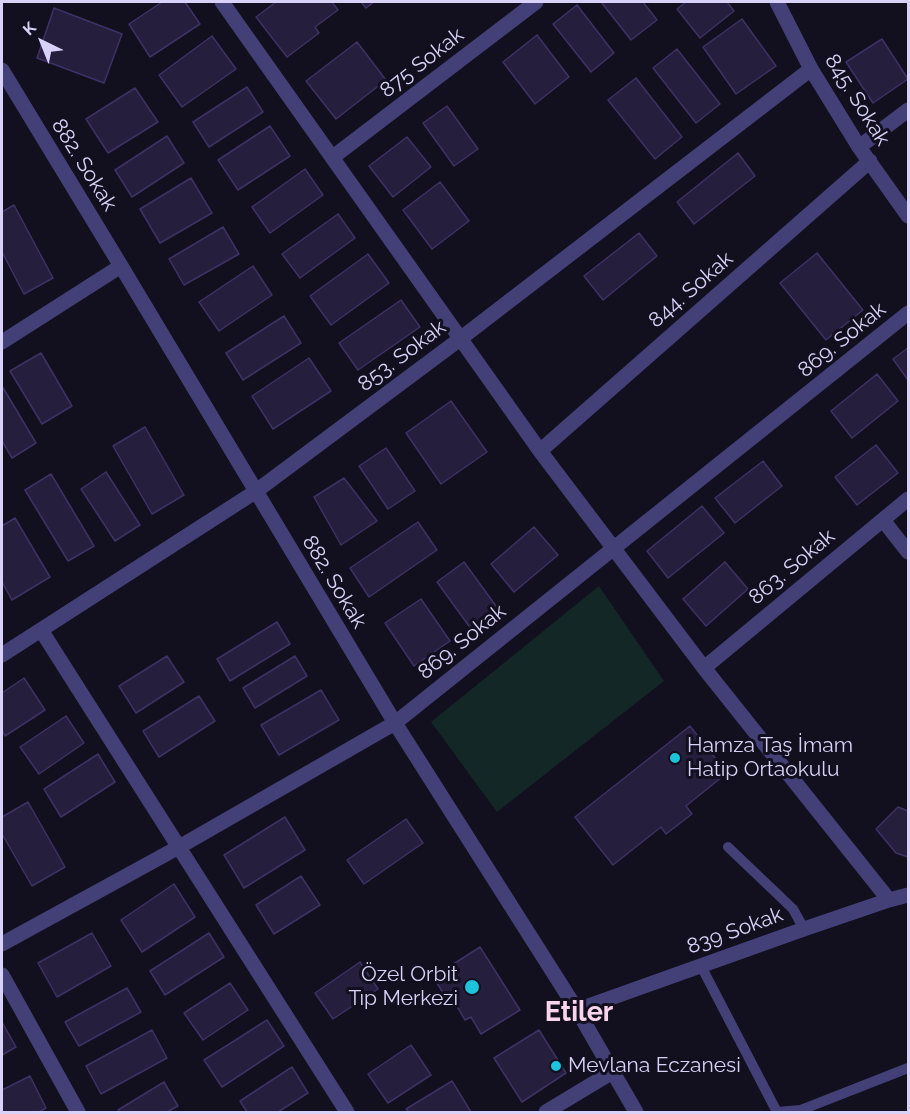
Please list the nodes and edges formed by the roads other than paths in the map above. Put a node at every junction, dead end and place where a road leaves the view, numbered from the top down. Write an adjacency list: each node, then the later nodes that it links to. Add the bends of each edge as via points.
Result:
1 (536, 2): 8 (street, 875 Sokak)
2 (777, 2): 4 (street, 845. Sokak)
3 (229, 4): 8 (street)
4 (811, 69): 7 (street, 845. Sokak); 13 (street, 853. Sokak)
5 (2, 70): 11 (street, 882. Sokak)
6 (909, 110): 7 (street)
7 (859, 147): 9 (street, 845. Sokak)
8 (333, 157): 13 (street)
9 (870, 161): 10 (street, 845. Sokak); 15 (street, 844. Sokak)
10 (909, 216)
11 (121, 266): 14 (street); 16 (street, 882. Sokak)
12 (909, 314): 19 (street, 869. Sokak)
13 (460, 339): 15 (street); 16 (street, 853. Sokak)
14 (2, 342)
15 (540, 451): 19 (street)
16 (255, 492): 21 (street, 853. Sokak); 24 (street, 882. Sokak)
17 (909, 499): 18 (street, 863. Sokak)
18 (883, 520): 20 (street); 23 (street, 863. Sokak)
19 (613, 549): 23 (street); 24 (street, 869. Sokak)
20 (909, 552)
21 (41, 630): 22 (street, 853. Sokak); 25 (street)
22 (2, 655)
23 (704, 668): 28 (street)
24 (395, 723): 25 (street, 869. Sokak); 33 (street, 882. Sokak)
25 (179, 847): 30 (street, 869. Sokak); 37 (street)
26 (728, 847): 29 (lane, via 793,909)
27 (909, 896): 28 (street, 839 Sokak)
28 (889, 900): 29 (street, 839 Sokak)
29 (804, 929): 31 (street, 839 Sokak)
30 (2, 944)
31 (700, 966): 33 (street, 839 Sokak); 34 (lane, via 777,1112 801,1110)
32 (2, 975): 36 (street)
33 (577, 1010): 35 (street, 882. Sokak)
34 (909, 1068)
35 (614, 1071): 38 (street); 39 (street, 882. Sokak)
36 (78, 1113)
37 (347, 1113)
38 (546, 1113)
39 (636, 1113)

